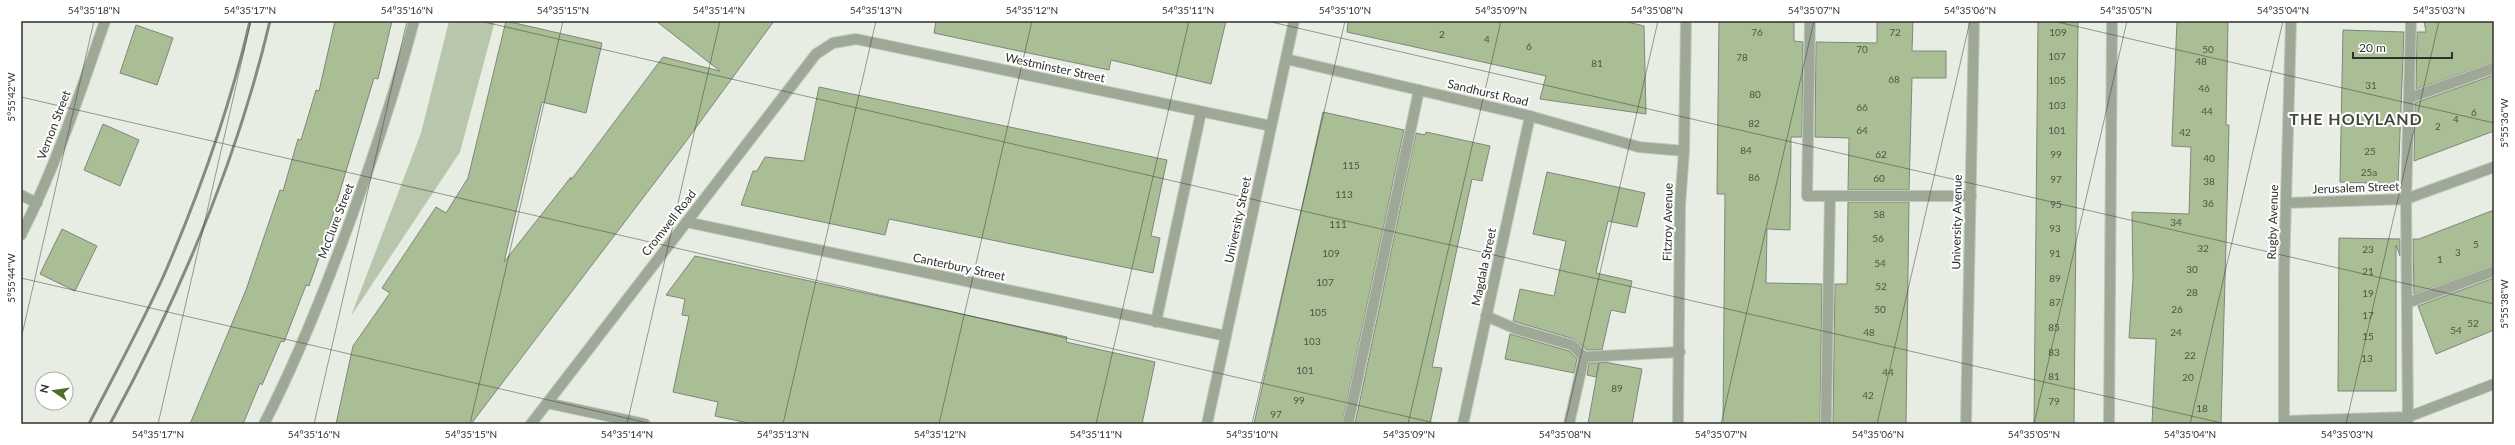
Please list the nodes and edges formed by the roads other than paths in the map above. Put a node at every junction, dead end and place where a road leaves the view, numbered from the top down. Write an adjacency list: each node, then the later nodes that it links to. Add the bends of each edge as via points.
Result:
1 (105, 21): 24 (street, Vernon Street, via 70,122)
2 (414, 21): 39 (street, McClure Street, via 361,191 323,293 280,394)
3 (1294, 21): 11 (street, University Street)
4 (1686, 21): 18 (street, Fitzroy Avenue)
5 (1810, 21): 21 (street, via 1807,196)
6 (1974, 21): 22 (street, University Avenue)
7 (2112, 21): 49 (street)
8 (2291, 21): 25 (street, Rugby Avenue)
9 (2411, 21): 14 (street)
10 (833, 43): 15 (street, Westminster Street, via 856,39); 26 (street, Cromwell Road, via 816,54)
11 (1286, 59): 13 (street, Sandhurst Road); 17 (street, University Street)
12 (2494, 68): 14 (street)
13 (1419, 90): 16 (street, Sandhurst Road); 43 (street)
14 (2409, 98): 23 (street)
15 (1201, 112): 17 (street, Westminster Street); 31 (street)
16 (1530, 116): 18 (street, Sandhurst Road, via 1639,147); 30 (street, Magdala Street)
17 (1271, 126): 32 (street, University Street)
18 (1684, 151): 33 (street, Fitzroy Avenue, via 1680,205)
19 (2494, 167): 23 (street, Jerusalem Street)
20 (21, 195): 24 (street)
21 (1830, 196): 22 (street); 47 (street)
22 (1971, 196): 48 (street, University Avenue)
23 (2406, 199): 25 (street, Jerusalem Street); 29 (street)
24 (37, 203): 27 (street, Vernon Street)
25 (2286, 203): 38 (street, Rugby Avenue)
26 (686, 222): 31 (street, Canterbury Street); 36 (street, Cromwell Road)
27 (21, 235)
28 (2494, 271): 29 (street)
29 (2407, 303): 37 (street)
30 (1486, 316): 34 (street, via 1516,329 1572,345); 44 (street, Magdala Street)
31 (1156, 322): 32 (street, Canterbury Street)
32 (1226, 336): 42 (street, University Street)
33 (1680, 352): 34 (street); 46 (street, Fitzroy Avenue)
34 (1584, 357): 45 (street)
35 (2494, 384): 37 (street)
36 (547, 403): 40 (street, Cromwell Road); 41 (street)
37 (2408, 421): 38 (street)
38 (2284, 422)
39 (264, 424)
40 (530, 424)
41 (645, 424)
42 (1207, 424)
43 (1348, 424)
44 (1463, 424)
45 (1569, 424)
46 (1678, 424)
47 (1826, 424)
48 (1966, 424)
49 (2109, 424)

